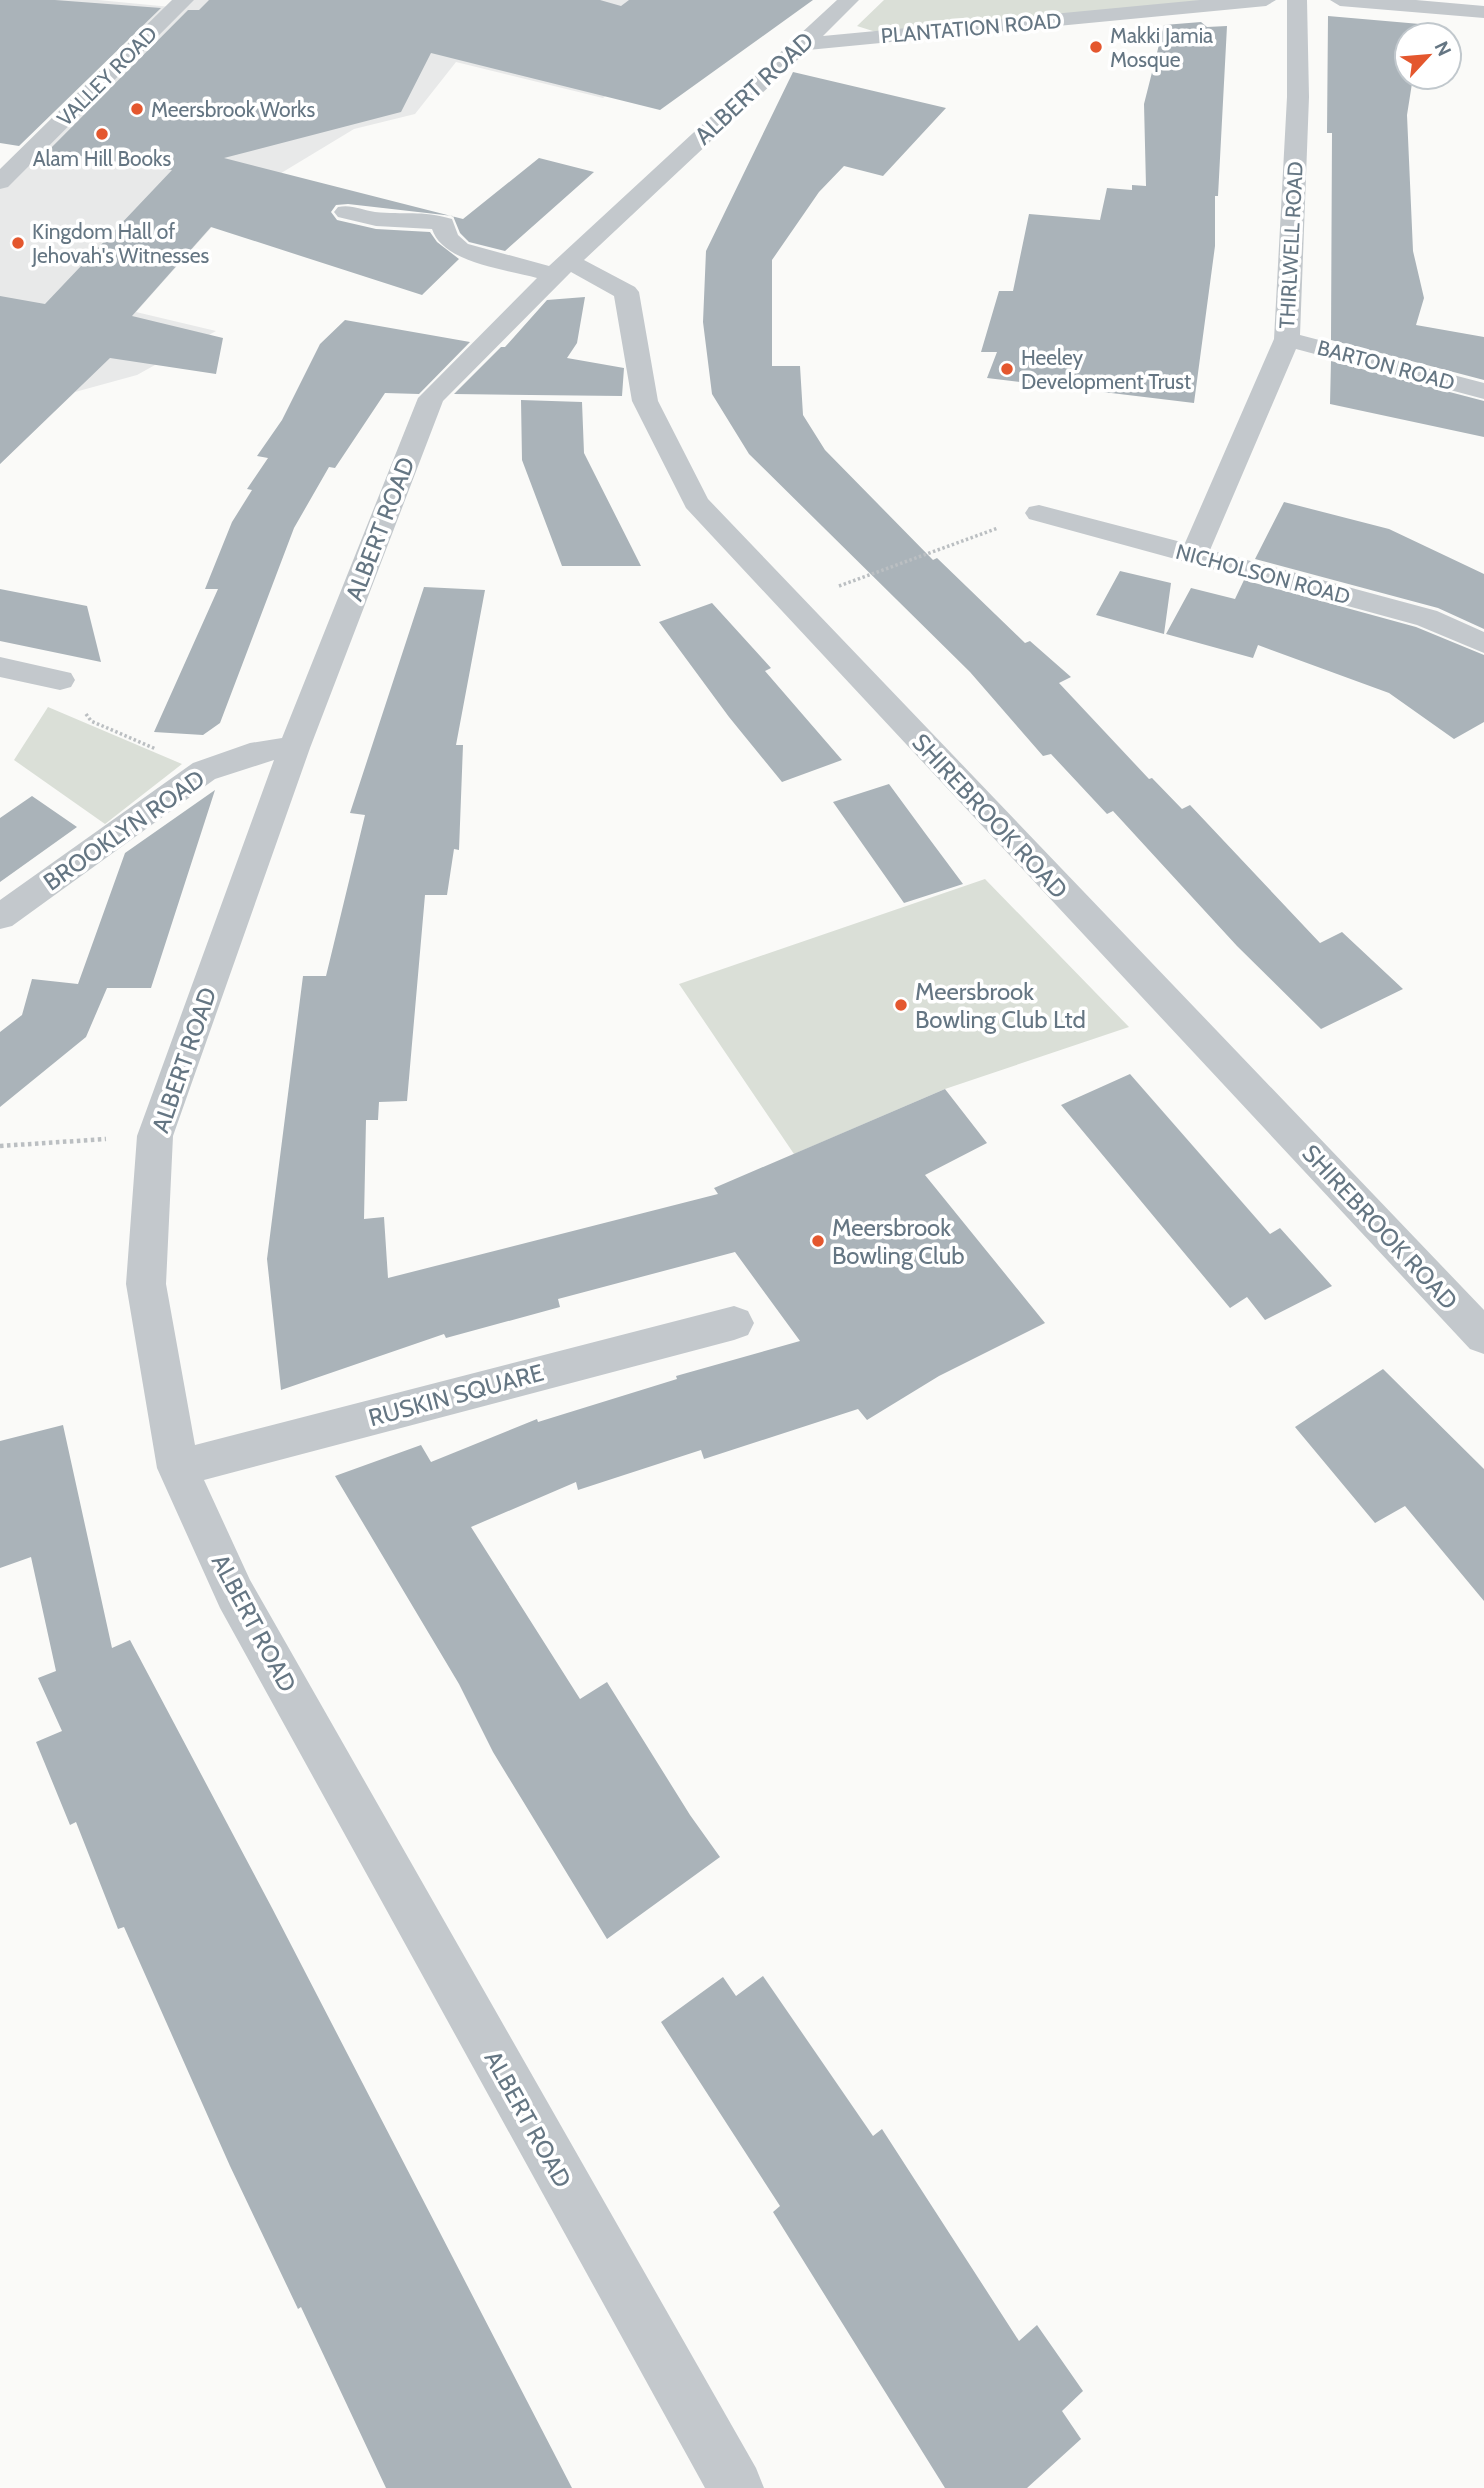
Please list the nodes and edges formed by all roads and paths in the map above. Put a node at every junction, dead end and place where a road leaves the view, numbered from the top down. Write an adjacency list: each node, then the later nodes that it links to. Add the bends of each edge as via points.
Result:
1 (184, 0): 8 (street, VALLEY ROAD)
2 (849, 0): 7 (street, ALBERT ROAD)
3 (1266, 0): 7 (street, PLANTATION ROAD)
4 (1297, 0): 11 (street, THIRLWELL ROAD)
5 (1340, 0): 6 (street)
6 (1484, 12)
7 (802, 44): 10 (street, ALBERT ROAD)
8 (0, 182)
9 (346, 212): 10 (street, via 376,219 425,219 443,225 459,249)
10 (561, 268): 15 (street, SHIREBROOK ROAD, via 626,292 645,401 696,502); 19 (street, ALBERT ROAD, via 431,398)
11 (1287, 339): 12 (street, BARTON ROAD); 14 (street, THIRLWELL ROAD)
12 (1484, 391)
13 (1039, 513): 14 (street, NICHOLSON ROAD); 15 (path)
14 (1194, 555): 16 (street, NICHOLSON ROAD, via 1427,618)
15 (790, 604): 25 (street, SHIREBROOK ROAD)
16 (1484, 643)
17 (0, 667): 18 (street)
18 (60, 680): 20 (path, via 91,721)
19 (294, 748): 20 (street, BROOKLYN ROAD, via 261,751); 22 (street, ALBERT ROAD)
20 (204, 771): 21 (street, BROOKLYN ROAD)
21 (0, 916)
22 (155, 1136): 23 (path); 26 (street, ALBERT ROAD, via 146,1284)
23 (0, 1146)
24 (734, 1322): 26 (street, RUSKIN SQUARE)
25 (1484, 1337)
26 (178, 1468): 27 (street, ALBERT ROAD, via 235,1594)
27 (736, 2488)

